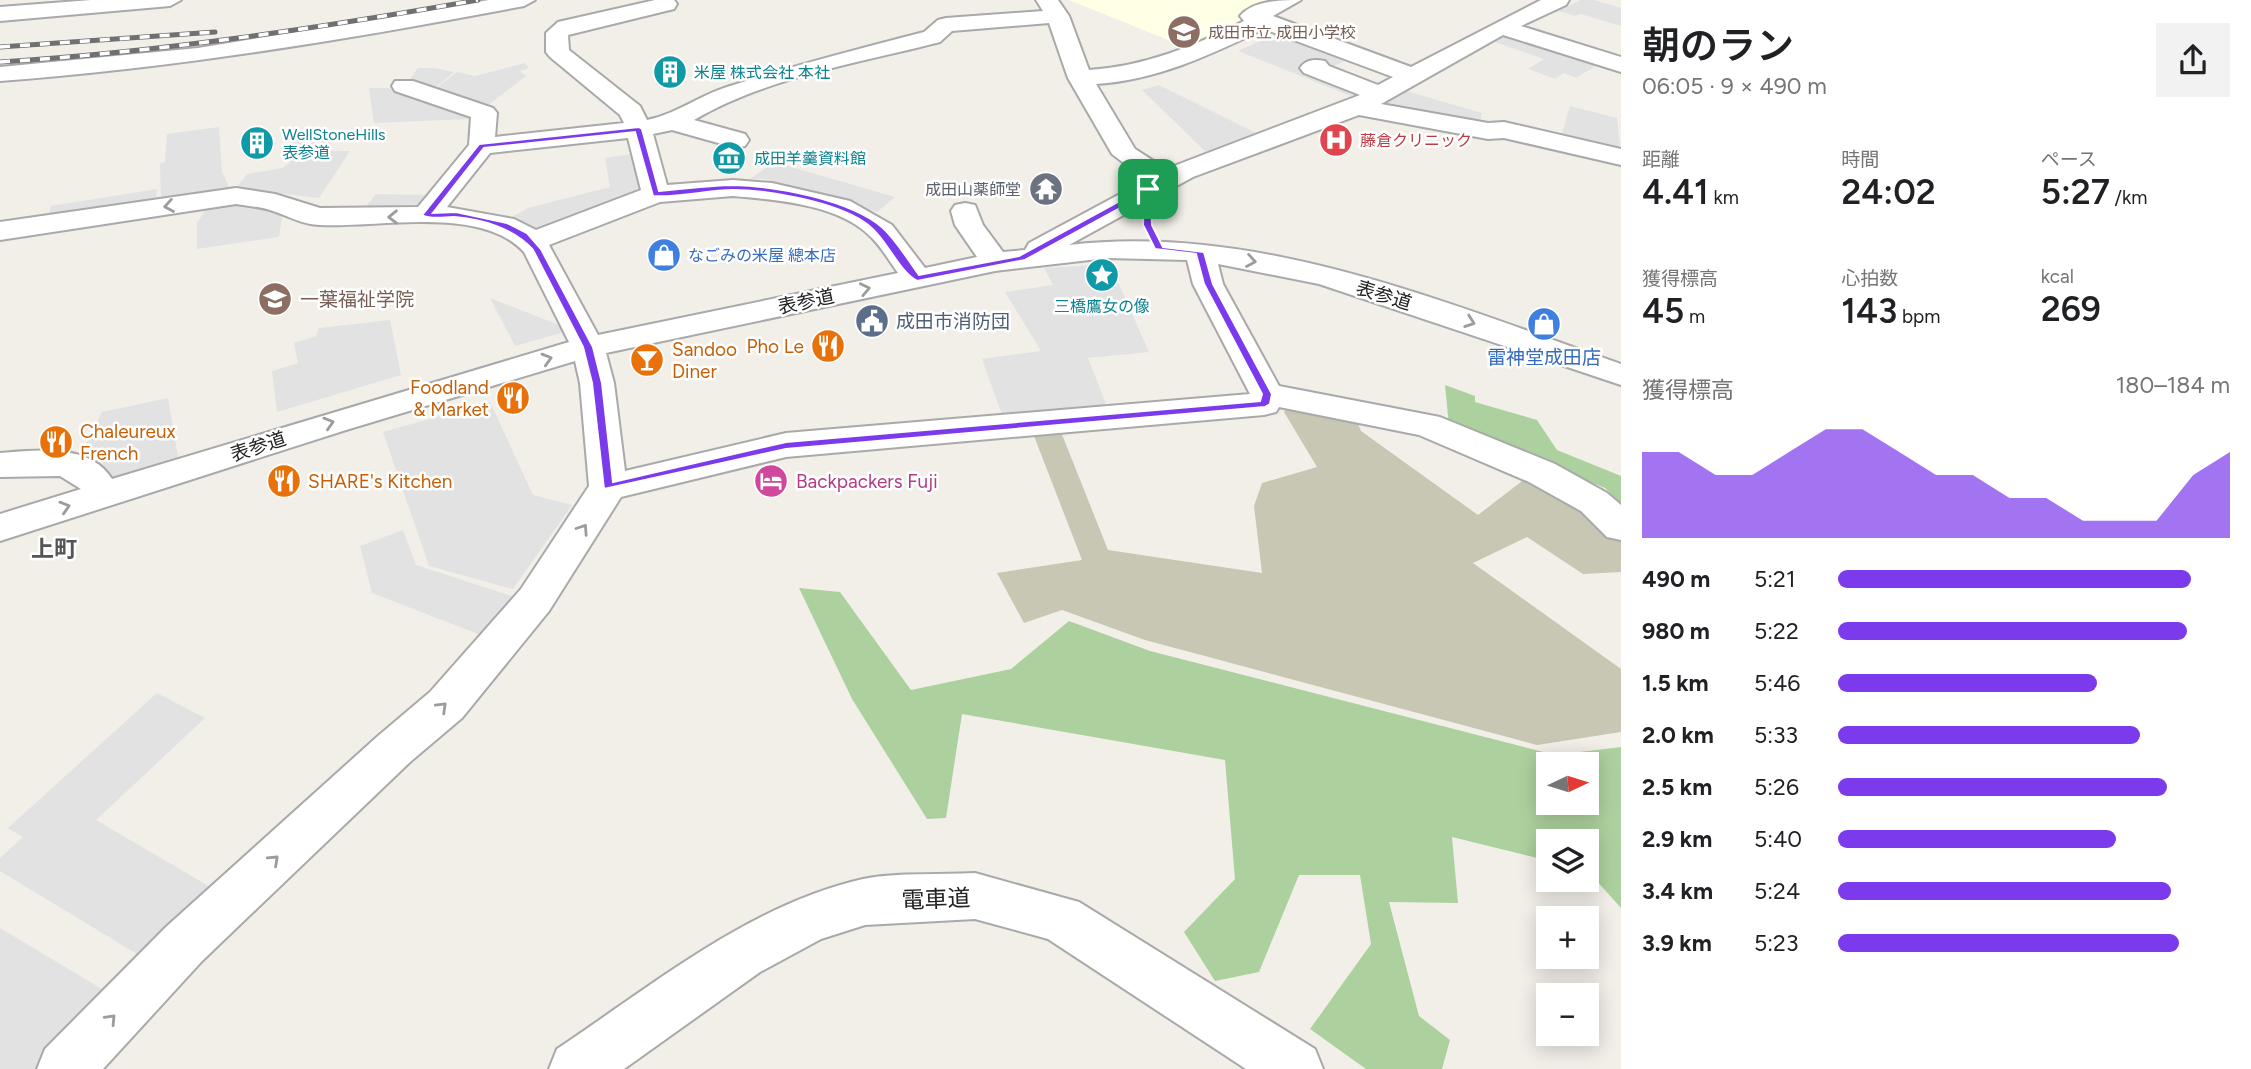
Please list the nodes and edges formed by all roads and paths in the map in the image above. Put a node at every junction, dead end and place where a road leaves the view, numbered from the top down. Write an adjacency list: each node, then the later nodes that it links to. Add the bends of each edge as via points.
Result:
1 (170, 0): 7 (street)
2 (524, 0): 12 (street, via 149,61)
3 (1290, 0): 8 (street, via 1251,16)
4 (1558, 0): 9 (street)
5 (666, 4): 18 (street, via 557,33 558,52 631,111)
6 (1053, 8): 14 (street); 17 (street, via 946,25 932,37 790,74 709,101)
7 (0, 14)
8 (1264, 20): 13 (street); 14 (street, via 1179,61 1119,76)
9 (1501, 27): 10 (street); 13 (street)
10 (1621, 65)
11 (1317, 66): 16 (street, via 1312,68)
12 (0, 74)
13 (1411, 75): 16 (street)
14 (1080, 78): 23 (street, via 1125,154)
15 (404, 86): 20 (street, via 484,113)
16 (1368, 101): 21 (street); 23 (street, via 1182,171)
17 (673, 122): 18 (street); 19 (street)
18 (639, 129): 20 (street); 25 (street)
19 (736, 141)
20 (482, 146): 27 (street)
21 (1621, 157)
22 (776, 165): 24 (street)
23 (1157, 185): 30 (street, via 1147,225); 32 (street)
24 (747, 189): 25 (street); 33 (street, via 839,207 864,218 881,231)
25 (656, 194): 29 (street)
26 (965, 211): 32 (street, via 969,225)
27 (426, 215): 28 (street, one-way to 28, via 317,217 275,202 236,196); 29 (street, via 478,218 504,225)
28 (0, 231)
29 (532, 242): 34 (street)
30 (1159, 249): 31 (street, 表参道); 32 (street, 表参道, via 1107,249)
31 (1200, 252): 35 (street, 表参道, one-way to 35, via 1325,276); 36 (street, via 1208,284)
32 (1008, 260): 33 (street, 表参道)
33 (917, 278): 34 (street, 表参道, one-way to 33)
34 (588, 347): 38 (street, via 597,383); 39 (street, 表参道, one-way to 34)
35 (1621, 375)
36 (1267, 394): 38 (street, via 1265,404 786,445); 40 (street, via 1428,425 1542,473 1594,502)
37 (0, 465): 39 (street, via 47,462 72,467 91,476)
38 (608, 487): 42 (street, one-way to 38, via 184,944 446,705 535,600)
39 (103, 496): 41 (street, 表参道, one-way to 39)
40 (1621, 527)
41 (0, 528)
42 (65, 1069)
43 (577, 1069): 44 (street, 電車道, via 742,955 808,919 865,902 975,896 1061,919)
44 (1295, 1069)

